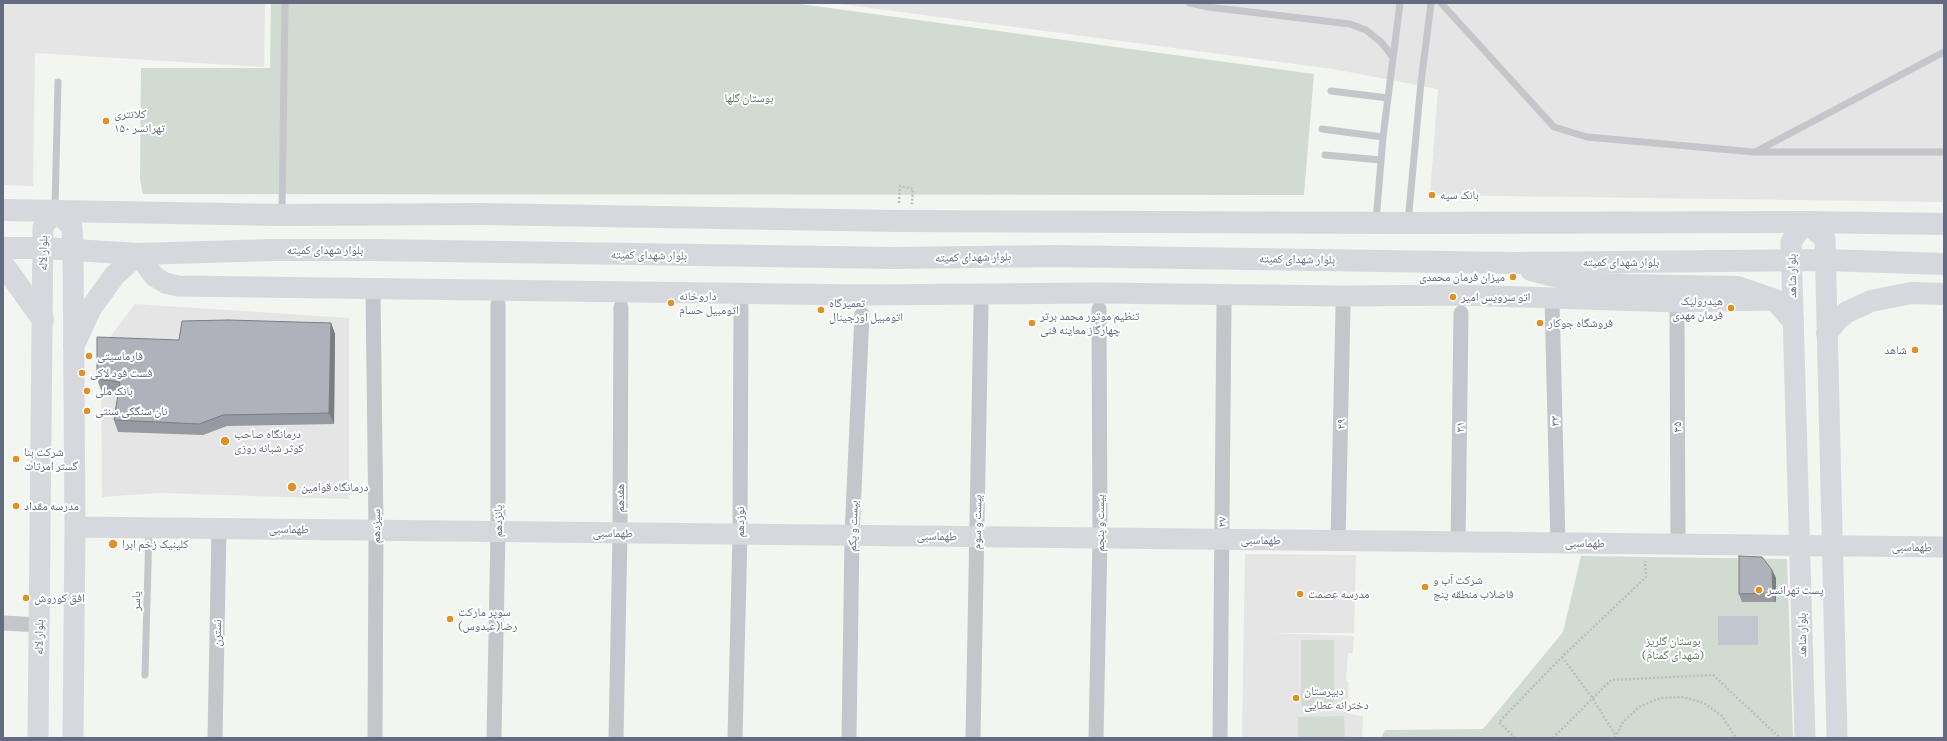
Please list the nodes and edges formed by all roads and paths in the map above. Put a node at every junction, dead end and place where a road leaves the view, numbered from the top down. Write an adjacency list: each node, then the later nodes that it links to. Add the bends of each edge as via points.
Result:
1 (285, 3): 21 (lane)
2 (1190, 3): 7 (lane, via 1350,24 1366,30 1381,42)
3 (1400, 3): 7 (lane)
4 (1431, 3): 24 (lane)
5 (1441, 3): 13 (lane, via 1554,127 1587,137)
6 (1944, 52): 13 (lane)
7 (1393, 57): 10 (lane)
8 (58, 82): 20 (lane)
9 (1331, 91): 10 (lane)
10 (1388, 98): 12 (lane)
11 (1322, 130): 12 (lane)
12 (1382, 137): 16 (lane)
13 (1754, 152): 14 (lane)
14 (1944, 152)
15 (1325, 155): 16 (lane)
16 (1381, 160): 22 (lane)
17 (900, 186): 18 (path)
18 (913, 189)
19 (3, 210): 20 (main road)
20 (55, 210): 21 (main road); 27 (street, بلوار لاله, via 43,227); 28 (street, via 72,227)
21 (282, 214): 22 (main road, via 481,214 897,221)
22 (1376, 222): 24 (main road)
23 (1805, 222): 24 (main road); 25 (main road); 30 (street, via 1825,239); 31 (street, بلوار شاهد, via 1791,242)
24 (1408, 224)
25 (1944, 224)
26 (3, 248): 27 (main road, بلوار شهدای کمیته)
27 (42, 248): 28 (main road, بلوار شهدای کمیته); 49 (street, بلوار لاله)
28 (73, 249): 29 (main road, بلوار شهدای کمیته); 52 (street)
29 (138, 254): 32 (main road, بلوار شهدای کمیته, via 374,250 892,258 1055,256); 35 (street, via 154,276 165,283 178,286); 52 (main road, via 114,276 95,303)
30 (1826, 260): 31 (main road, بلوار شهدای کمیته); 34 (main road, بلوار شهدای کمیته); 51 (street)
31 (1791, 261): 32 (main road, بلوار شهدای کمیته); 50 (street, بلوار شاهد)
32 (1513, 263): 38 (main road, via 1536,273 1566,279 1626,285 1737,287)
33 (3, 264): 49 (main road)
34 (1944, 264)
35 (373, 290): 37 (street, via 864,295 1461,295); 58 (street, سیزدهم)
36 (1944, 294): 51 (main road, via 1911,293 1871,301 1836,320)
37 (1552, 299): 38 (street, via 1676,302); 68 (street, ۳۳)
38 (1775, 300): 50 (main road)
39 (498, 304): 59 (street, پانزدهم)
40 (1224, 305): 65 (street, ۲۷)
41 (741, 306): 61 (street, نوزدهم)
42 (981, 306): 63 (street, بیست و سوم)
43 (621, 307): 60 (street, هفدهم)
44 (1344, 308): 66 (street, ۲۹)
45 (1099, 309): 64 (street, بیست و پنجم)
46 (1676, 311): 69 (street, ۳۵)
47 (1461, 313): 67 (street, ۳۱)
48 (862, 314): 62 (street, بیست و یکم)
49 (43, 320): 53 (street, بلوار لاله)
50 (1793, 321): 70 (street, بلوار شاهد)
51 (1827, 334): 71 (street)
52 (74, 345): 54 (street)
53 (42, 413): 54 (street, via 50,401 59,396 68,401); 75 (street, بلوار لاله)
54 (74, 415): 55 (street)
55 (75, 526): 56 (street, طهماسبی); 81 (street)
56 (149, 527): 57 (street, طهماسبی); 77 (lane, یاسر)
57 (219, 528): 58 (street, طهماسبی); 82 (street, نسترن)
58 (376, 530): 59 (street, طهماسبی); 83 (street, سیزدهم)
59 (498, 531): 60 (street, طهماسبی); 84 (street, پانزدهم)
60 (620, 533): 61 (street, طهماسبی); 85 (street, هفدهم)
61 (740, 534): 62 (street, طهماسبی); 86 (street, نوزدهم)
62 (852, 535): 63 (street, طهماسبی); 87 (street, بیست و یکم)
63 (977, 536): 64 (street, طهماسبی); 88 (street, بیست و سوم)
64 (1100, 538): 65 (street, طهماسبی); 89 (street, بیست و پنجم)
65 (1222, 539): 66 (street, طهماسبی); 90 (street, ۲۷)
66 (1338, 540): 67 (street, طهماسبی)
67 (1458, 542): 68 (street, طهماسبی)
68 (1558, 543): 69 (street, طهماسبی)
69 (1678, 544): 70 (street, طهماسبی)
70 (1800, 546): 71 (street, طهماسبی); 95 (street, بلوار شاهد)
71 (1831, 546): 72 (street, طهماسبی); 96 (street)
72 (1944, 547)
73 (1645, 556): 76 (path, via 1646,577)
74 (3, 623): 75 (street)
75 (39, 625): 80 (street, بلوار لاله)
76 (1562, 657): 78 (path); 91 (path, via 1499,722)
77 (145, 675)
78 (1593, 699): 79 (path); 92 (path); 94 (path, via 1611,680 1713,675)
79 (1615, 737): 93 (path, via 1623,722 1639,707 1660,698 1683,696 1704,703 1722,716)
80 (38, 738)
81 (73, 738)
82 (215, 738)
83 (375, 738)
84 (494, 738)
85 (616, 738)
86 (735, 738)
87 (850, 738)
88 (973, 738)
89 (1096, 738)
90 (1220, 738)
91 (1515, 738)
92 (1553, 738)
93 (1736, 738)
94 (1780, 738)
95 (1805, 738)
96 (1837, 738)

